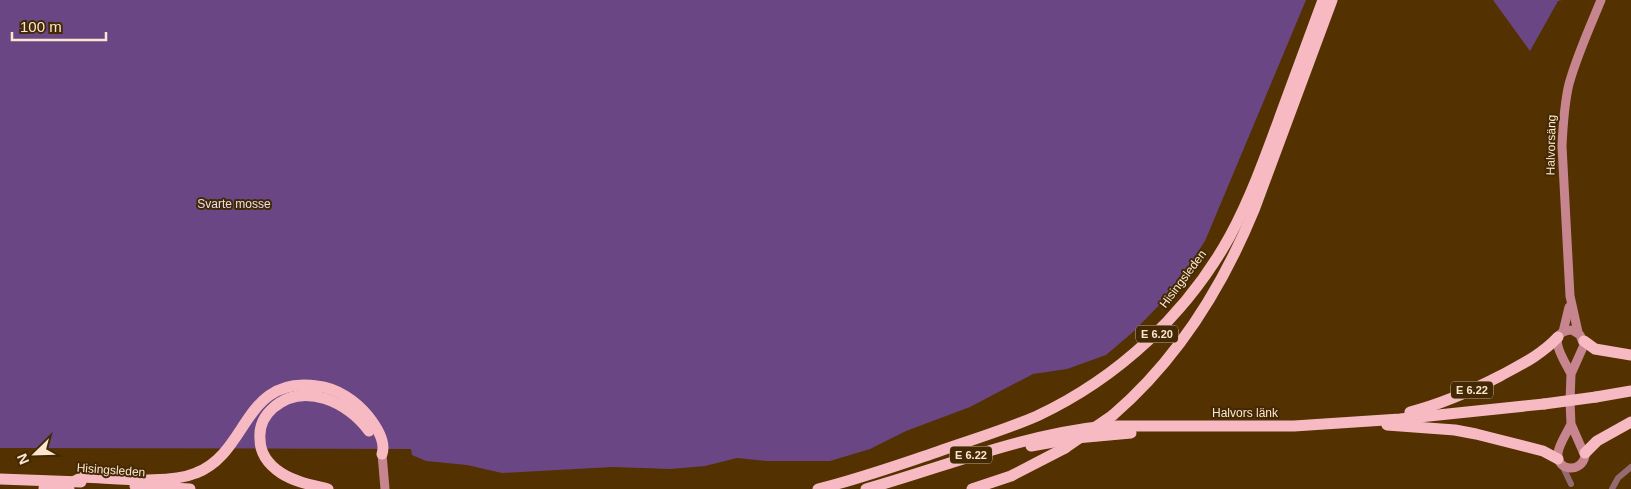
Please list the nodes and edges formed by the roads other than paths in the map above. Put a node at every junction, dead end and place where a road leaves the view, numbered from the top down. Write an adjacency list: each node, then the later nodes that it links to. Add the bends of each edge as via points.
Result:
1 (1323, 0): 28 (highway, Hisingsleden / E 6.20, via 1242,214 1210,269 1159,331 1094,384 1037,416 900,465)
2 (1332, 0): 31 (highway, E 6.20, bridge, via 1242,239 1224,275 1178,347 1154,376 1113,415 1064,448 1011,476)
3 (1602, 0): 4 (street, Halvorsäng, via 1576,63 1564,112 1562,146)
4 (1570, 296): 5 (street, Halvorsäng, via 1568,315); 6 (street, Halvorsäng)
5 (1560, 334): 6 (street, via 1572,330); 8 (street, Halvorsäng, via 1557,345); 13 (highway, E 6.22, via 1540,354 1464,394 1437,405)
6 (1581, 337): 7 (highway, via 1596,350); 8 (street, Halvorsäng, via 1583,349)
7 (1631, 355)
8 (1571, 374): 15 (street, Halvorsäng)
9 (1631, 391): 11 (highway, Halvors länk / E 6.22)
10 (1631, 396): 11 (highway, Halvors länk / E 6.22)
11 (1597, 399): 12 (highway, Halvors länk / E 6.22)
12 (1544, 406): 13 (highway, Halvors länk / E 6.22); 16 (highway, Halvors länk / E 6.22)
13 (1374, 421): 29 (highway, Halvors länk / E 6.22, via 1294,426 1105,426 1077,429 1002,446)
14 (1631, 422): 17 (highway, via 1597,440)
15 (1571, 424): 17 (street, Halvorsäng); 19 (street, Halvorsäng, via 1559,449)
16 (1385, 425): 19 (highway, E 6.22, via 1476,434 1543,451); 30 (highway, Halvors länk / E 6.22, via 1296,431 1132,433 1076,438 992,455)
17 (1585, 453): 20 (street)
18 (382, 454): 23 (highway, via 384,448 376,428 356,404 323,386 297,385 279,390 263,400 222,456 197,473 174,479 83,477); 25 (street); 27 (highway, via 362,420 338,403 306,396 278,404 266,416 260,429 260,447 268,463 281,474)
19 (1560, 462): 20 (street, E 6.22, via 1572,469); 20 (street, via 1571,484)
20 (1578, 467)
21 (1631, 467): 32 (street, via 1618,478)
22 (0, 480): 23 (highway, Hisingsleden)
23 (72, 485): 24 (highway, Hisingsleden); 26 (highway, Hisingsleden)
24 (0, 486)
25 (385, 488)
26 (190, 489)
27 (328, 489)
28 (818, 489)
29 (866, 489)
30 (885, 489)
31 (972, 489)
32 (1612, 489)

